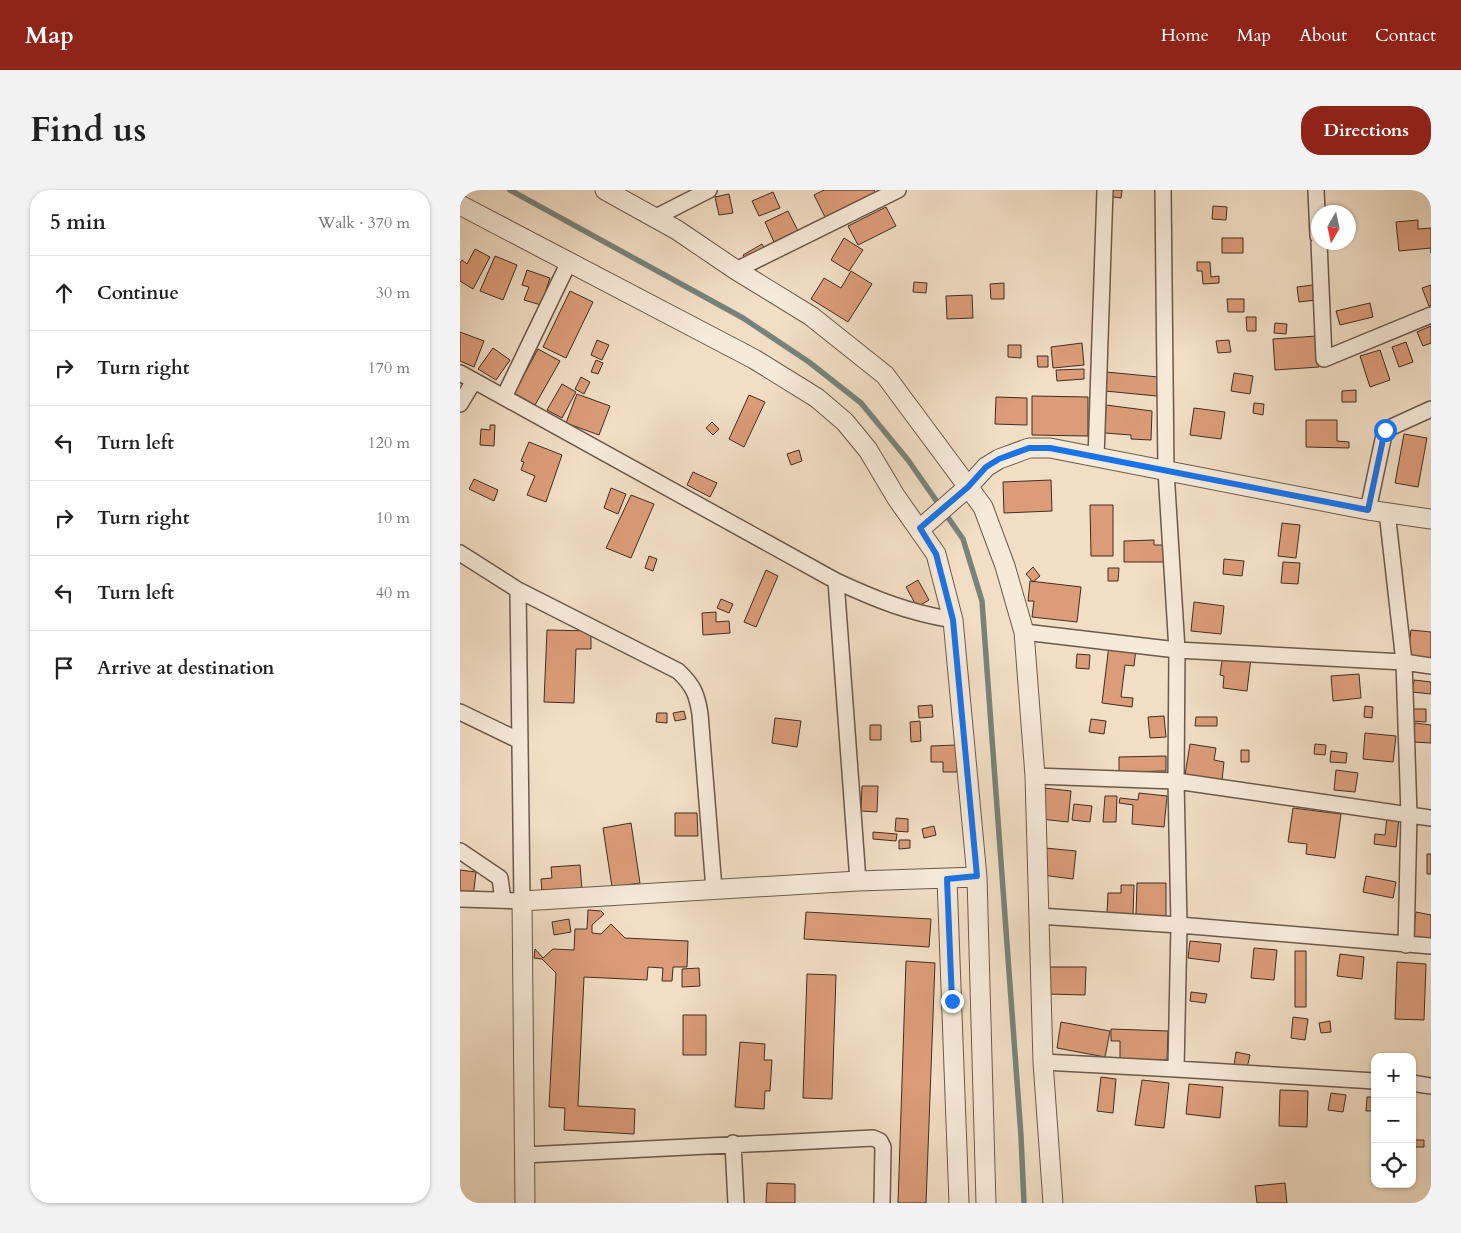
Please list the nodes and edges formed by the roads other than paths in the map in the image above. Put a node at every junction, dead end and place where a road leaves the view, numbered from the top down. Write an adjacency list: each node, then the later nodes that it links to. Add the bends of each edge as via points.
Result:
1 (605, 190): 9 (street)
2 (709, 190): 9 (street)
3 (898, 190): 12 (street)
4 (1104, 190): 19 (street)
5 (1163, 190): 20 (street)
6 (1316, 190): 8 (street)
7 (460, 205): 11 (street)
8 (1317, 205)
9 (656, 218): 12 (street)
10 (1319, 250): 13 (street, via 1324,359)
11 (569, 262): 16 (street); 24 (street, via 754,360 817,398 845,422 868,450 896,497)
12 (736, 270): 21 (street, via 810,316 885,375)
13 (1431, 315)
14 (460, 373): 15 (street)
15 (474, 381): 16 (street); 17 (street)
16 (504, 397): 26 (street)
17 (460, 404)
18 (1431, 409): 22 (street, via 1385,430)
19 (1096, 458): 20 (street); 21 (street, via 1050,448 1029,448 992,463)
20 (1166, 471): 22 (street); 30 (street)
21 (968, 487): 24 (street); 29 (street, via 983,507 1005,566)
22 (1377, 511): 23 (street); 31 (street)
23 (1431, 519)
24 (920, 528): 28 (street, via 936,554)
25 (460, 554): 27 (street)
26 (836, 581): 28 (street, via 917,614); 42 (street)
27 (518, 590): 34 (street); 43 (street, via 678,671 692,683 700,714)
28 (953, 620): 40 (street)
29 (1024, 632): 30 (street); 35 (street)
30 (1178, 650): 31 (street); 36 (street)
31 (1404, 662): 32 (street); 37 (street)
32 (1431, 666)
33 (460, 712): 34 (street)
34 (520, 740): 46 (street)
35 (1035, 776): 36 (street); 47 (street)
36 (1176, 782): 37 (street); 48 (street)
37 (1409, 815): 38 (street); 49 (street)
38 (1431, 818)
39 (460, 851): 45 (street, via 500,878)
40 (977, 876): 41 (street); 62 (street)
41 (947, 879): 42 (street); 61 (street)
42 (858, 881): 43 (street)
43 (714, 889): 46 (street)
44 (460, 899): 45 (street)
45 (502, 900): 46 (street)
46 (522, 901): 57 (street)
47 (1038, 916): 48 (street); 51 (street)
48 (1180, 925): 49 (street); 52 (street)
49 (1406, 945): 50 (street)
50 (1431, 946)
51 (1043, 1062): 52 (street); 63 (street)
52 (1176, 1069): 53 (street)
53 (1371, 1081)
54 (1416, 1084): 55 (street)
55 (1431, 1086)
56 (733, 1143): 57 (street); 59 (street); 60 (street, via 873,1138 883,1147)
57 (524, 1155): 58 (street)
58 (524, 1203)
59 (736, 1203)
60 (882, 1203)
61 (959, 1203)
62 (986, 1203)
63 (1053, 1203)

